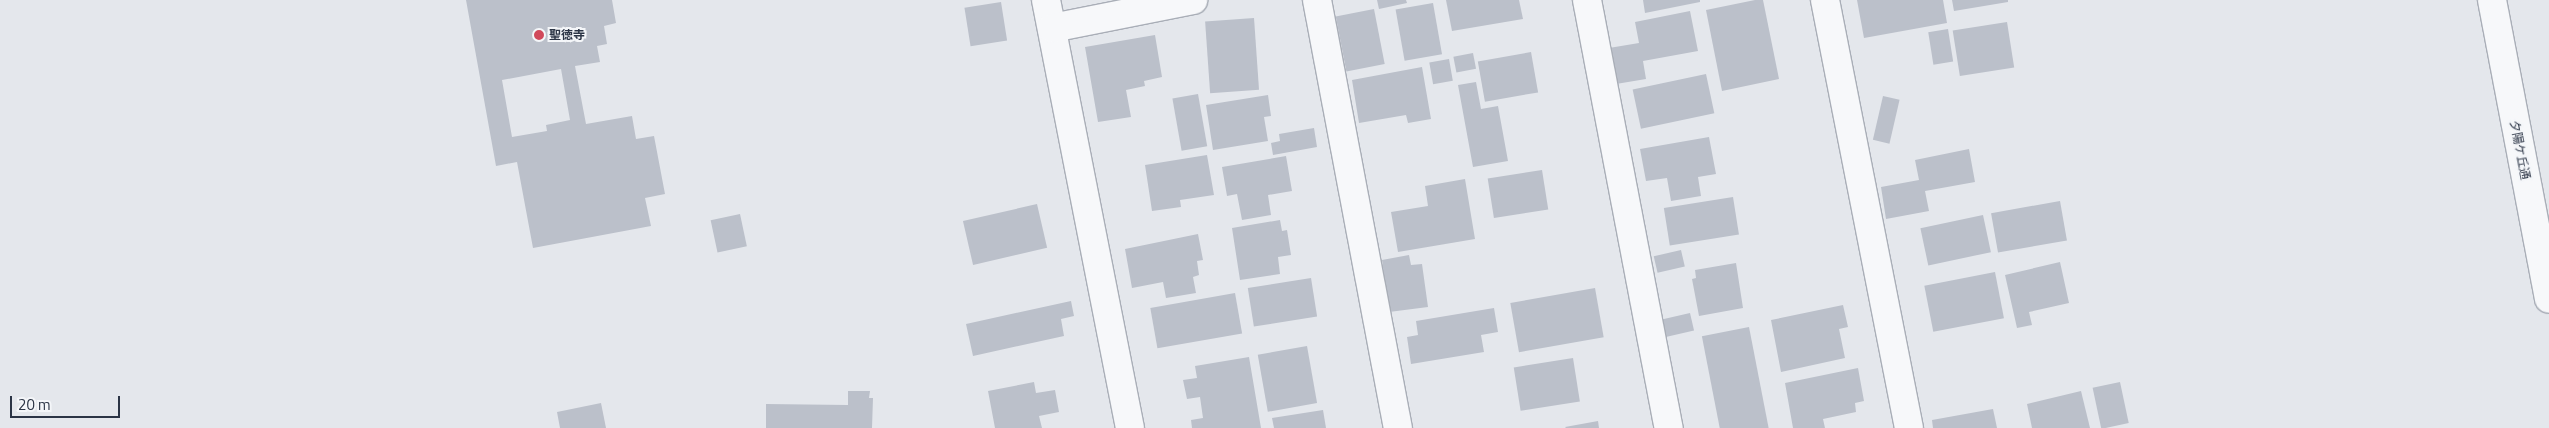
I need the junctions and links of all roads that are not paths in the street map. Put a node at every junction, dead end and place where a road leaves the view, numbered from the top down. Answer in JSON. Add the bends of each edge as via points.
{"nodes":[{"id":1,"x":1046,"y":0,"type":"edge"},
{"id":2,"x":1193,"y":0,"type":"edge"},
{"id":3,"x":1317,"y":0,"type":"edge"},
{"id":4,"x":1587,"y":0,"type":"edge"},
{"id":5,"x":1825,"y":0,"type":"edge"},
{"id":6,"x":2492,"y":0,"type":"edge"},
{"id":7,"x":1052,"y":28,"type":"junction"},
{"id":8,"x":2549,"y":299,"type":"edge"},
{"id":9,"x":1130,"y":428,"type":"edge"},
{"id":10,"x":1398,"y":428,"type":"edge"},
{"id":11,"x":1669,"y":428,"type":"edge"},
{"id":12,"x":1909,"y":428,"type":"edge"}],
"edges":[{"from":1,"to":7,"type":"street"},
{"from":2,"to":7,"type":"street"},
{"from":3,"to":10,"type":"street"},
{"from":4,"to":11,"type":"street"},
{"from":5,"to":12,"type":"street"},
{"from":6,"to":8,"type":"street","name":"夕陽ケ丘通"},
{"from":7,"to":9,"type":"street"}]}
